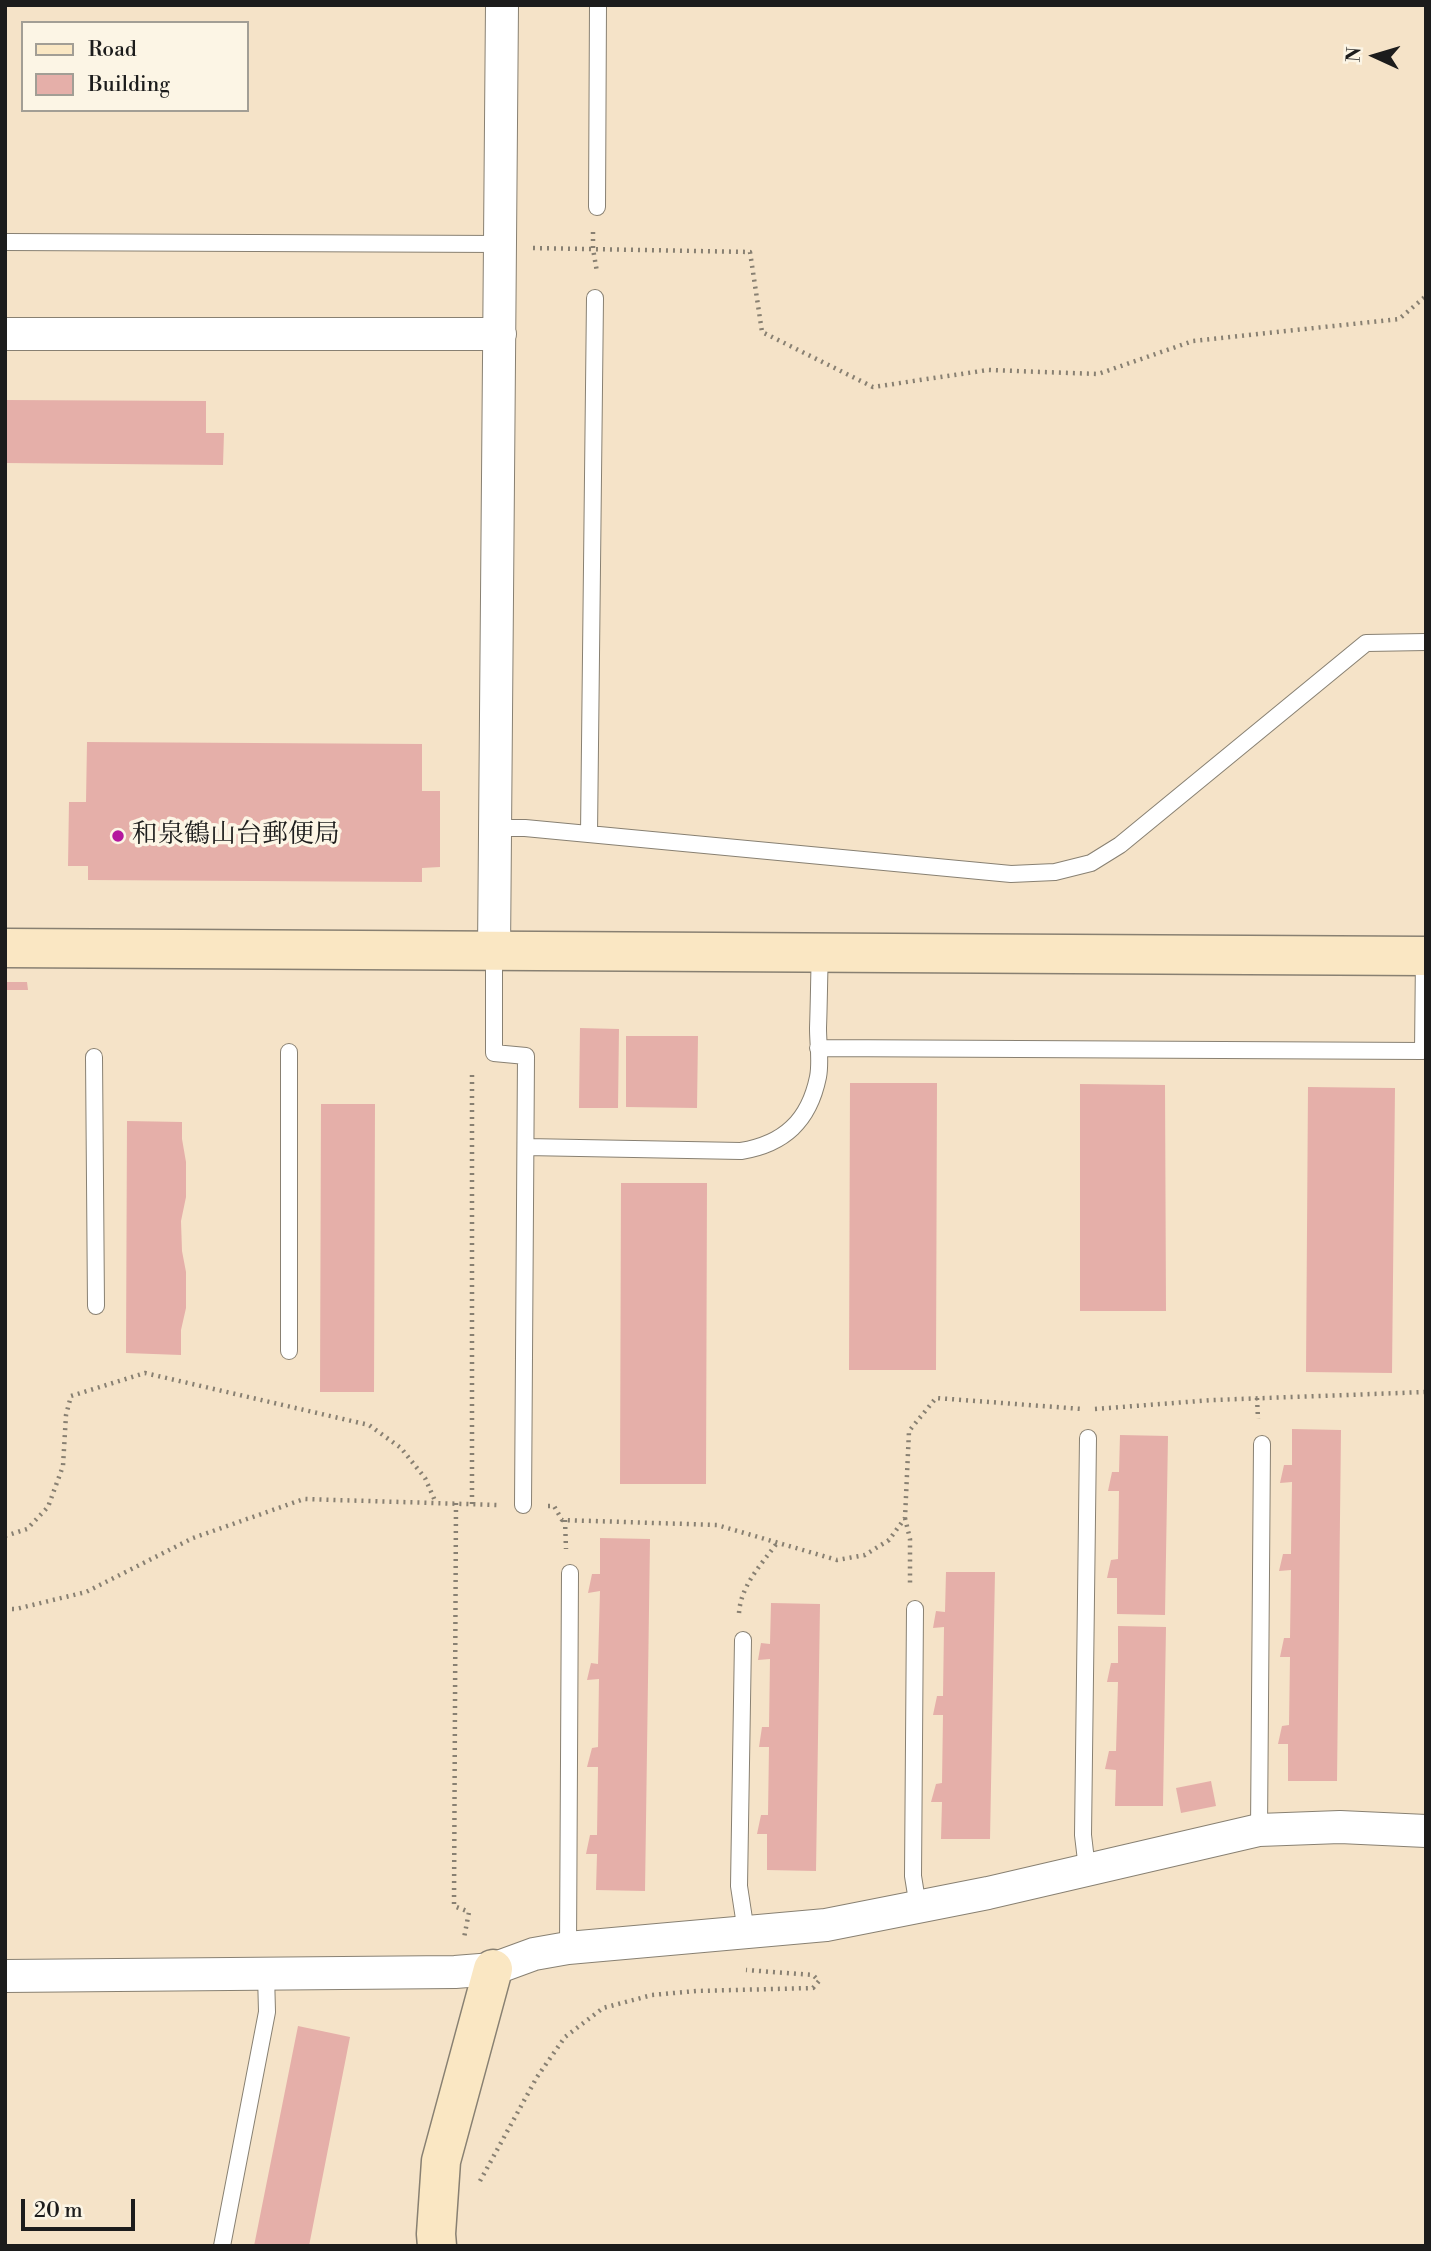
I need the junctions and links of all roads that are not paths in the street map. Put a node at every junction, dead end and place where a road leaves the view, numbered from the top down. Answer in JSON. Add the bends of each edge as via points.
{"nodes":[{"id":1,"x":502,"y":5,"type":"edge"},
{"id":2,"x":598,"y":5,"type":"edge"},
{"id":3,"x":597,"y":207,"type":"dead end"},
{"id":4,"x":5,"y":242,"type":"edge"},
{"id":5,"x":501,"y":244,"type":"junction"},
{"id":6,"x":595,"y":298,"type":"dead end"},
{"id":7,"x":5,"y":334,"type":"edge"},
{"id":8,"x":500,"y":334,"type":"junction"},
{"id":9,"x":1426,"y":642,"type":"edge"},
{"id":10,"x":495,"y":828,"type":"junction"},
{"id":11,"x":589,"y":834,"type":"junction"},
{"id":12,"x":5,"y":948,"type":"edge"},
{"id":13,"x":494,"y":950,"type":"junction"},
{"id":14,"x":820,"y":951,"type":"junction"},
{"id":15,"x":1425,"y":956,"type":"edge"},
{"id":16,"x":818,"y":1048,"type":"junction"},
{"id":17,"x":289,"y":1052,"type":"dead end"},
{"id":18,"x":94,"y":1057,"type":"dead end"},
{"id":19,"x":526,"y":1147,"type":"junction"},
{"id":20,"x":96,"y":1306,"type":"dead end"},
{"id":21,"x":289,"y":1351,"type":"dead end"},
{"id":22,"x":1088,"y":1438,"type":"dead end"},
{"id":23,"x":1262,"y":1444,"type":"dead end"},
{"id":24,"x":523,"y":1505,"type":"road end"},
{"id":25,"x":570,"y":1573,"type":"dead end"},
{"id":26,"x":915,"y":1609,"type":"road end"},
{"id":27,"x":743,"y":1640,"type":"road end"},
{"id":28,"x":1259,"y":1830,"type":"junction"},
{"id":29,"x":1426,"y":1831,"type":"edge"},
{"id":30,"x":1087,"y":1869,"type":"junction"},
{"id":31,"x":918,"y":1907,"type":"junction"},
{"id":32,"x":746,"y":1932,"type":"junction"},
{"id":33,"x":568,"y":1948,"type":"junction"},
{"id":34,"x":493,"y":1969,"type":"junction"},
{"id":35,"x":266,"y":1974,"type":"junction"},
{"id":36,"x":5,"y":1976,"type":"edge"},
{"id":37,"x":222,"y":2246,"type":"edge"},
{"id":38,"x":437,"y":2246,"type":"edge"}],
"edges":[{"from":1,"to":5,"type":"street"},
{"from":2,"to":3,"type":"lane"},
{"from":4,"to":5,"type":"lane"},
{"from":5,"to":8,"type":"street"},
{"from":6,"to":11,"type":"lane"},
{"from":7,"to":8,"type":"street"},
{"from":8,"to":10,"type":"street"},
{"from":9,"to":11,"type":"lane","via":[[1366,643],[1120,845],[1091,863],[1055,872],[1011,874]]},
{"from":10,"to":11,"type":"lane"},
{"from":10,"to":13,"type":"street"},
{"from":12,"to":13,"type":"street"},
{"from":13,"to":14,"type":"street"},
{"from":13,"to":19,"type":"lane","via":[[494,1053],[526,1056]]},
{"from":14,"to":15,"type":"street"},
{"from":14,"to":16,"type":"lane"},
{"from":15,"to":16,"type":"lane","via":[[1423,1051]]},
{"from":16,"to":19,"type":"lane","via":[[818,1075],[811,1099],[785,1136],[765,1147],[741,1151]]},
{"from":17,"to":21,"type":"lane"},
{"from":18,"to":20,"type":"lane"},
{"from":19,"to":24,"type":"lane"},
{"from":22,"to":30,"type":"lane","via":[[1083,1835]]},
{"from":23,"to":28,"type":"lane"},
{"from":25,"to":33,"type":"lane"},
{"from":26,"to":31,"type":"lane","via":[[913,1876]]},
{"from":27,"to":32,"type":"lane","via":[[739,1886]]},
{"from":28,"to":29,"type":"street"},
{"from":28,"to":30,"type":"street"},
{"from":30,"to":31,"type":"street"},
{"from":31,"to":32,"type":"street","via":[[826,1925]]},
{"from":32,"to":33,"type":"street"},
{"from":33,"to":34,"type":"street"},
{"from":34,"to":35,"type":"street"},
{"from":34,"to":38,"type":"street","via":[[442,2161]]},
{"from":35,"to":36,"type":"street"},
{"from":35,"to":37,"type":"lane","via":[[267,2012]]}]}
